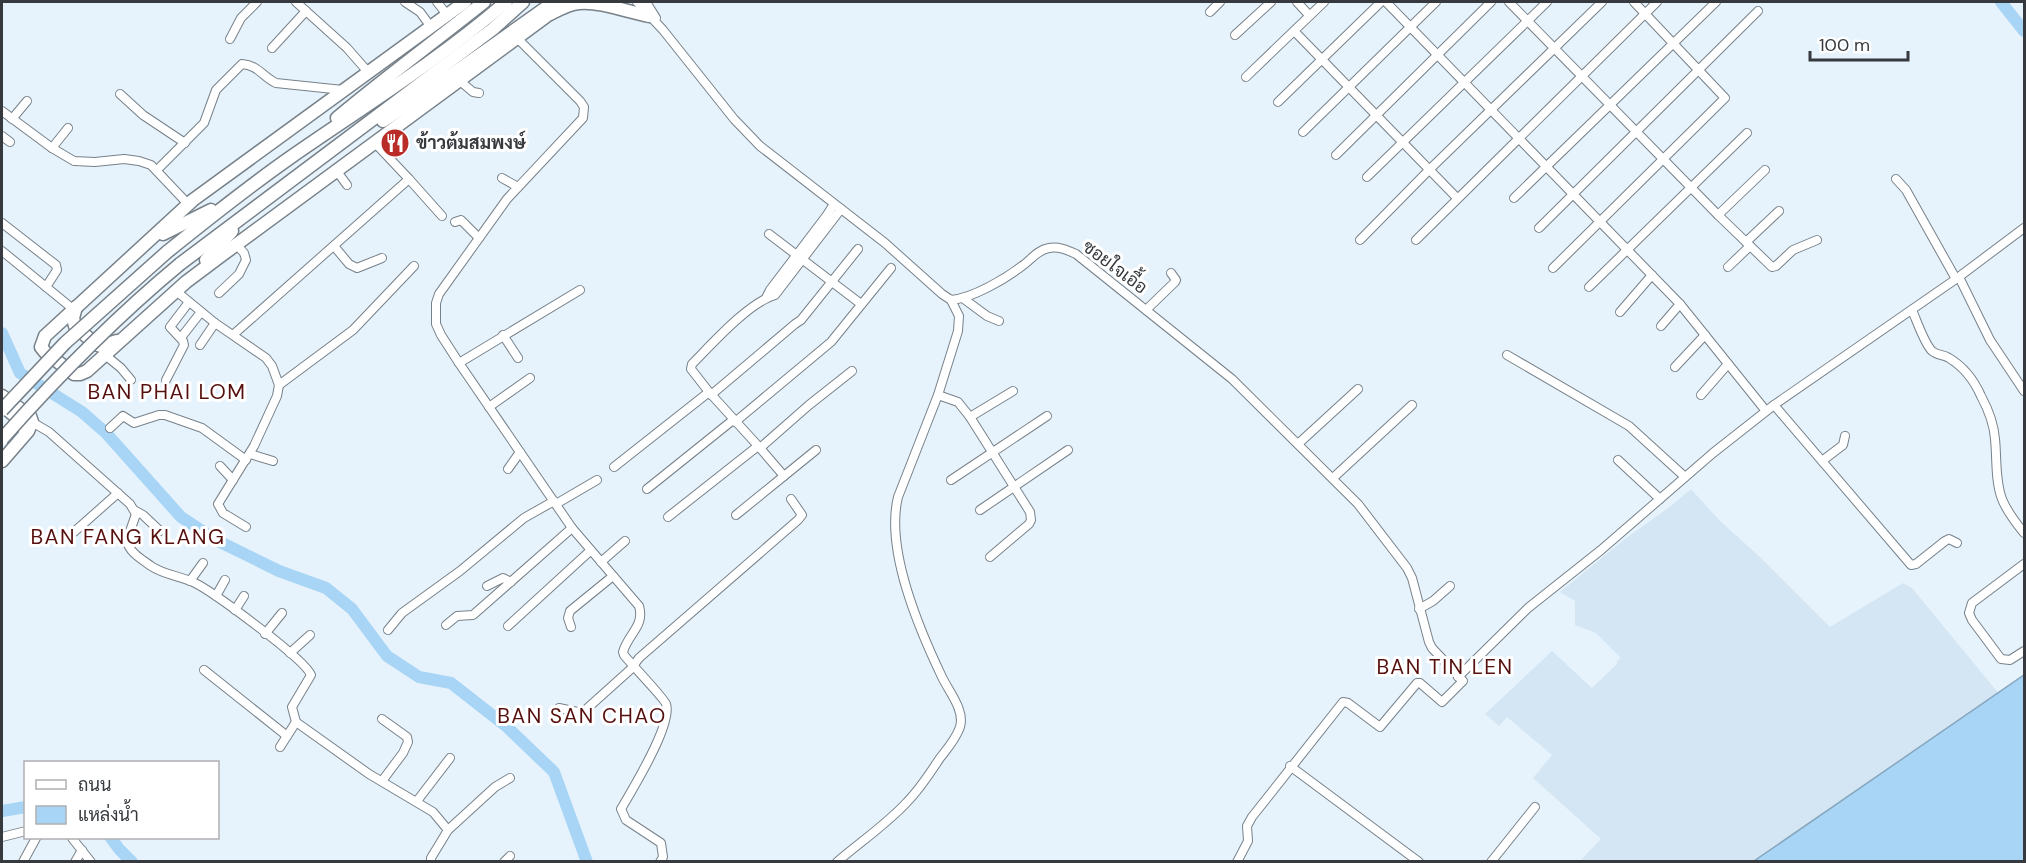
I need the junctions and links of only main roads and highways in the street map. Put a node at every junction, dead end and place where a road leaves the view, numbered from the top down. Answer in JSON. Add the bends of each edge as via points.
{"nodes":[{"id":1,"x":465,"y":2,"type":"edge"},
{"id":2,"x":484,"y":2,"type":"edge"},
{"id":3,"x":506,"y":2,"type":"edge"},
{"id":4,"x":523,"y":2,"type":"edge"},
{"id":5,"x":550,"y":4,"type":"edge"},
{"id":6,"x":648,"y":16,"type":"road end"},
{"id":7,"x":536,"y":25,"type":"junction"},
{"id":8,"x":505,"y":48,"type":"junction"},
{"id":9,"x":447,"y":78,"type":"junction"},
{"id":10,"x":293,"y":156,"type":"junction"},
{"id":11,"x":303,"y":170,"type":"junction"},
{"id":12,"x":235,"y":198,"type":"junction"},
{"id":13,"x":253,"y":207,"type":"junction"},
{"id":14,"x":148,"y":242,"type":"junction"},
{"id":15,"x":186,"y":282,"type":"junction"},
{"id":16,"x":75,"y":307,"type":"junction"},
{"id":17,"x":123,"y":338,"type":"junction"},
{"id":18,"x":2,"y":396,"type":"edge"},
{"id":19,"x":2,"y":405,"type":"edge"},
{"id":20,"x":2,"y":410,"type":"edge"},
{"id":21,"x":22,"y":438,"type":"junction"},
{"id":22,"x":2,"y":439,"type":"edge"},
{"id":23,"x":2,"y":461,"type":"edge"}],
"edges":[{"from":1,"to":14,"type":"main road","via":[[185,200]]},
{"from":2,"to":10,"type":"main road","via":[[377,84]]},
{"from":3,"to":10,"type":"main road","via":[[398,85]]},
{"from":4,"to":11,"type":"main road","via":[[493,29]]},
{"from":5,"to":7,"type":"main road"},
{"from":5,"to":9,"type":"main road"},
{"from":6,"to":7,"type":"main road","via":[[579,3]]},
{"from":7,"to":8,"type":"main road"},
{"from":8,"to":9,"type":"main road"},
{"from":8,"to":15,"type":"main road"},
{"from":9,"to":11,"type":"main road"},
{"from":10,"to":12,"type":"main road"},
{"from":11,"to":13,"type":"main road"},
{"from":12,"to":14,"type":"main road"},
{"from":12,"to":20,"type":"main road","bridge":true,"via":[[167,252],[65,343]]},
{"from":13,"to":15,"type":"main road"},
{"from":13,"to":22,"type":"main road","bridge":true,"via":[[149,290],[46,390]]},
{"from":14,"to":16,"type":"main road"},
{"from":15,"to":17,"type":"main road"},
{"from":16,"to":17,"type":"main road","via":[[75,326],[95,344],[108,345]]},
{"from":16,"to":17,"type":"main road","via":[[45,336],[41,347],[74,374],[87,371]]},
{"from":18,"to":21,"type":"main road","via":[[30,416],[32,422]]},
{"from":19,"to":21,"type":"main road","via":[[22,422]]},
{"from":21,"to":23,"type":"main road"}]}
